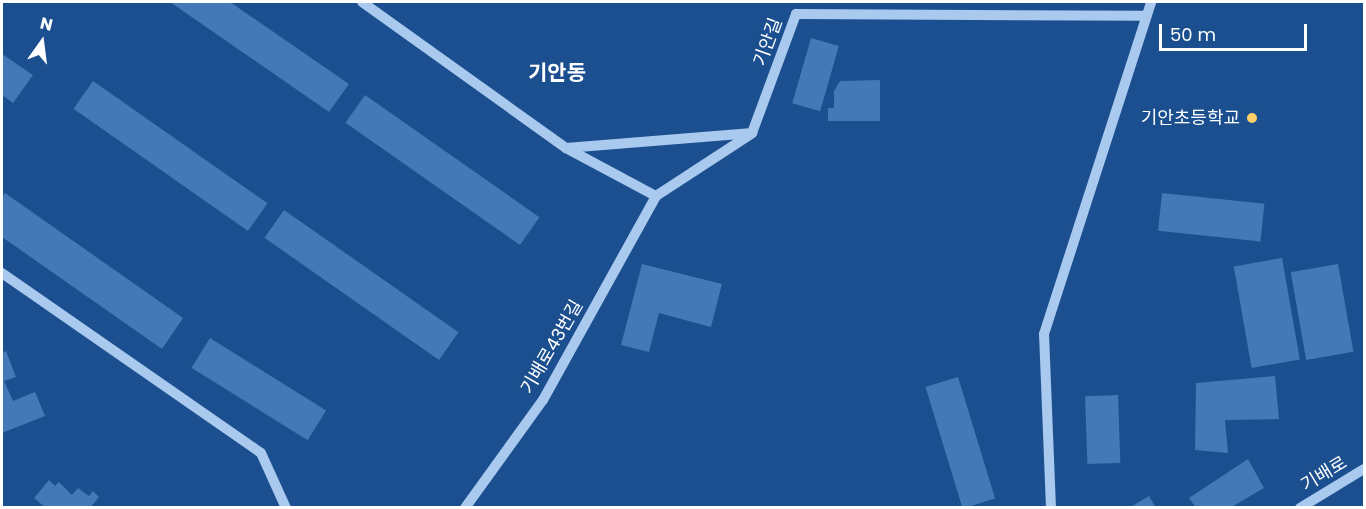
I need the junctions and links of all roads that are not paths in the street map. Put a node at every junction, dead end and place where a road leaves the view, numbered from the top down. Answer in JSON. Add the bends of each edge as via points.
{"nodes":[{"id":1,"x":362,"y":2,"type":"edge"},
{"id":2,"x":1151,"y":2,"type":"edge"},
{"id":3,"x":1146,"y":16,"type":"junction"},
{"id":4,"x":752,"y":133,"type":"junction"},
{"id":5,"x":566,"y":148,"type":"junction"},
{"id":6,"x":656,"y":196,"type":"junction"},
{"id":7,"x":2,"y":273,"type":"edge"},
{"id":8,"x":1365,"y":469,"type":"edge"},
{"id":9,"x":286,"y":507,"type":"edge"},
{"id":10,"x":465,"y":507,"type":"edge"},
{"id":11,"x":1051,"y":507,"type":"edge"},
{"id":12,"x":1300,"y":507,"type":"edge"}],
"edges":[{"from":1,"to":5,"type":"street"},
{"from":2,"to":3,"type":"street"},
{"from":3,"to":4,"type":"street","name":"기안길","via":[[796,14]]},
{"from":3,"to":11,"type":"street","via":[[1044,334]]},
{"from":4,"to":5,"type":"street"},
{"from":4,"to":6,"type":"street"},
{"from":5,"to":6,"type":"street"},
{"from":6,"to":10,"type":"street","name":"기배로43번길","via":[[543,400]]},
{"from":7,"to":9,"type":"street","via":[[261,453]]},
{"from":8,"to":12,"type":"street","name":"기배로"}]}
